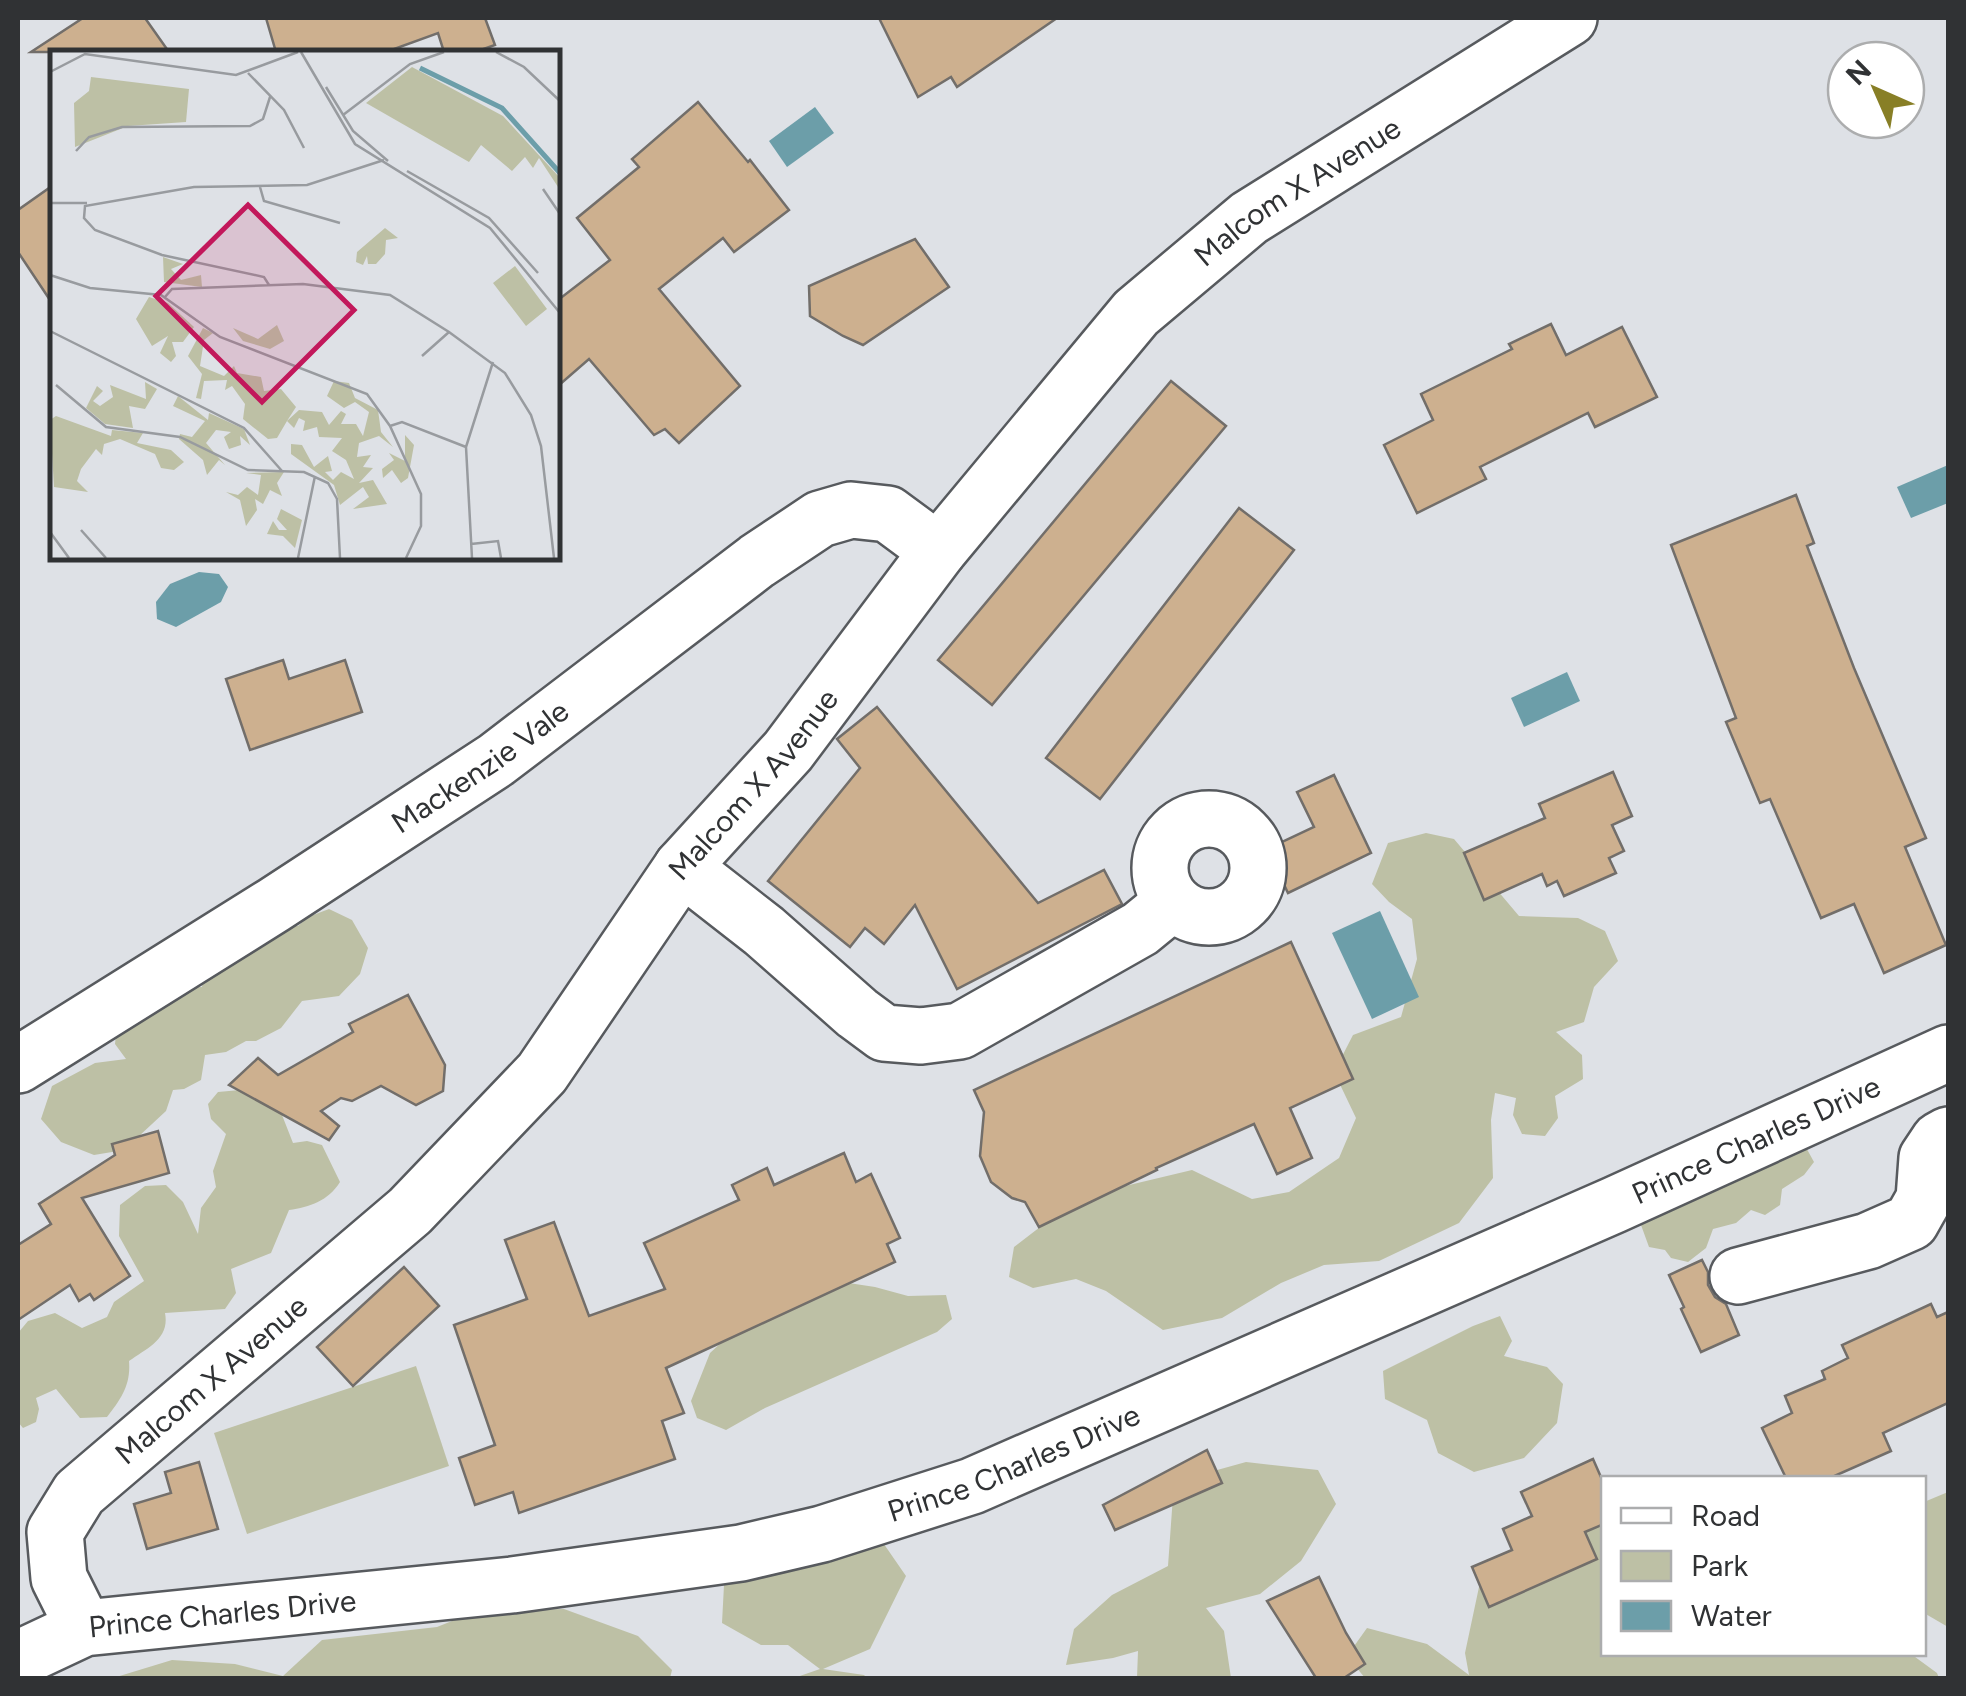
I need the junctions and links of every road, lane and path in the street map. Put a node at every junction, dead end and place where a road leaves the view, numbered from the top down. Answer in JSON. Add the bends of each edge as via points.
{"nodes":[{"id":1,"x":1569,"y":18,"type":"edge"},
{"id":2,"x":938,"y":551,"type":"junction"},
{"id":3,"x":682,"y":867,"type":"junction"},
{"id":4,"x":1172,"y":902,"type":"dead end"},
{"id":5,"x":1948,"y":1053,"type":"edge"},
{"id":6,"x":18,"y":1066,"type":"edge"},
{"id":7,"x":1948,"y":1134,"type":"edge"},
{"id":8,"x":1738,"y":1276,"type":"dead end"},
{"id":9,"x":84,"y":1628,"type":"junction"},
{"id":10,"x":18,"y":1660,"type":"edge"}],
"edges":[{"from":1,"to":2,"type":"street","name":"Malcom X Avenue","via":[[1249,218],[1183,272],[1136,313]]},
{"from":2,"to":3,"type":"street","name":"Malcom X Avenue","via":[[788,751]]},
{"from":2,"to":6,"type":"street","name":"Mackenzie Vale","via":[[888,514],[851,510],[820,519],[496,760]]},
{"from":3,"to":4,"type":"street","via":[[884,1033],[921,1036],[960,1031],[1140,929]]},
{"from":3,"to":9,"type":"street","name":"Malcom X Avenue","via":[[542,1074],[410,1210],[79,1493],[55,1532],[59,1578]]},
{"from":5,"to":9,"type":"street","name":"Prince Charles Drive","via":[[972,1486],[822,1534],[740,1553],[512,1585]]},
{"from":7,"to":8,"type":"street","via":[[1927,1158],[1924,1198],[1911,1222],[1868,1241]]},
{"from":9,"to":10,"type":"street","name":"Prince Charles Drive"}]}
